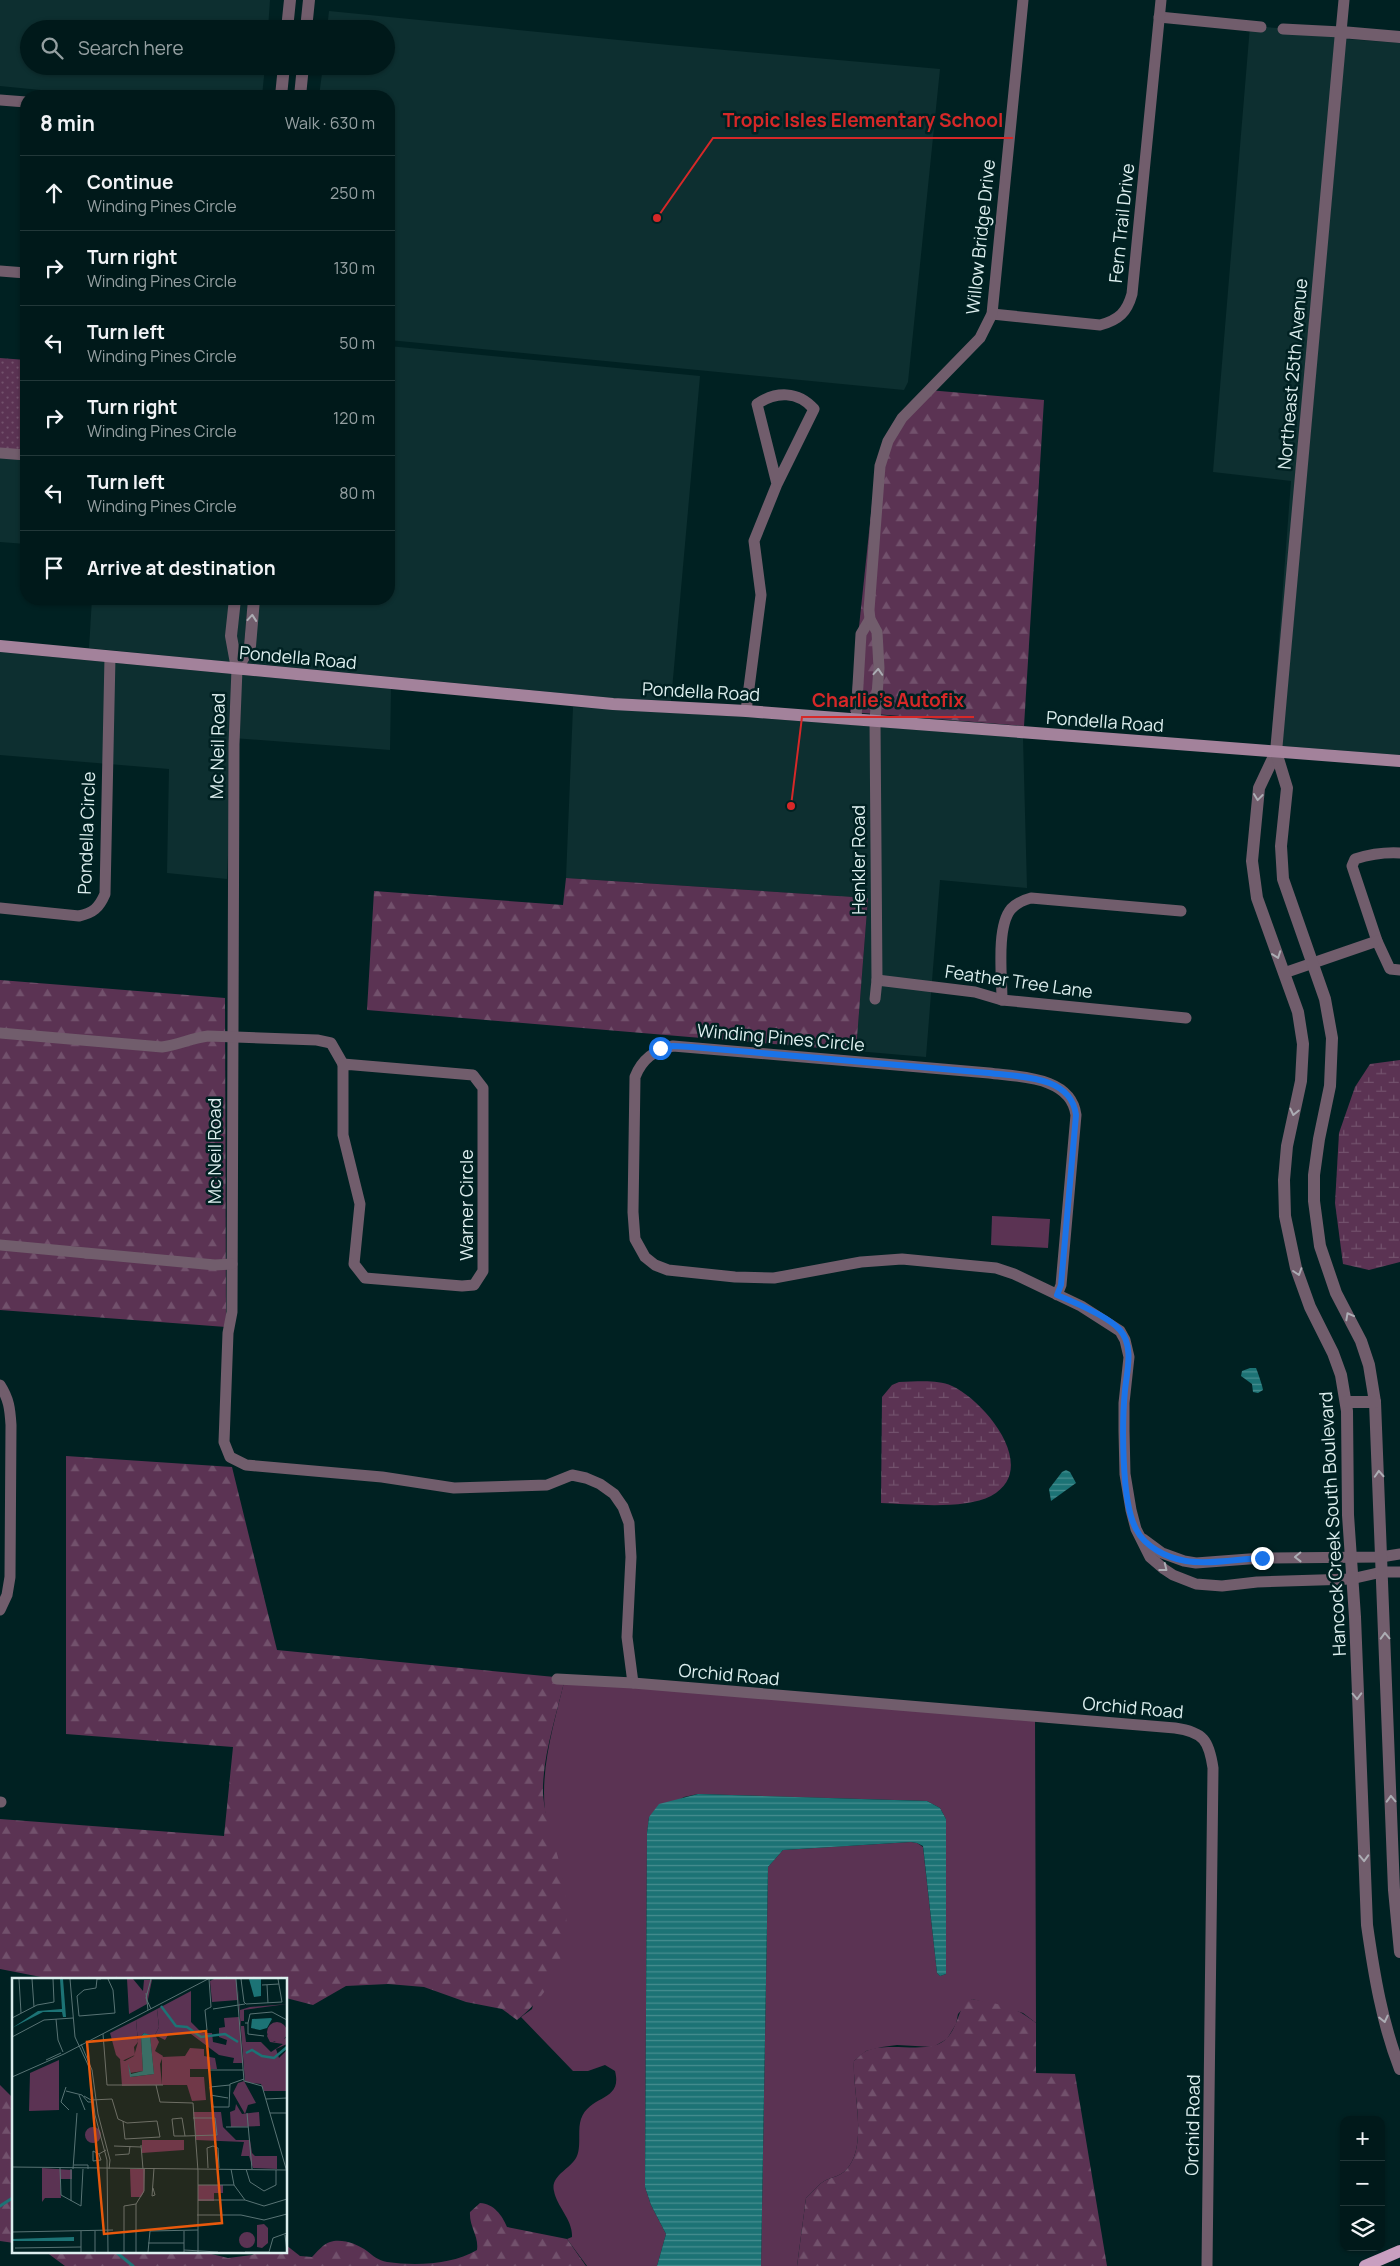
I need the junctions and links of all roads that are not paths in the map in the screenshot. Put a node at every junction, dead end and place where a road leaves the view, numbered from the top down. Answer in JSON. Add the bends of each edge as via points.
{"nodes":[{"id":1,"x":290,"y":0,"type":"edge"},
{"id":2,"x":309,"y":0,"type":"edge"},
{"id":3,"x":1022,"y":0,"type":"edge"},
{"id":4,"x":1161,"y":0,"type":"edge"},
{"id":5,"x":1344,"y":0,"type":"edge"},
{"id":6,"x":1159,"y":17,"type":"junction"},
{"id":7,"x":288,"y":20,"type":"edge"},
{"id":8,"x":307,"y":20,"type":"edge"},
{"id":9,"x":1260,"y":27,"type":"dead end"},
{"id":10,"x":1284,"y":29,"type":"dead end"},
{"id":11,"x":1341,"y":32,"type":"junction"},
{"id":12,"x":1400,"y":36,"type":"edge"},
{"id":13,"x":283,"y":75,"type":"edge"},
{"id":14,"x":302,"y":75,"type":"edge"},
{"id":15,"x":282,"y":90,"type":"edge"},
{"id":16,"x":301,"y":90,"type":"edge"},
{"id":17,"x":0,"y":100,"type":"edge"},
{"id":18,"x":20,"y":102,"type":"edge"},
{"id":19,"x":0,"y":271,"type":"edge"},
{"id":20,"x":20,"y":273,"type":"edge"},
{"id":21,"x":992,"y":314,"type":"junction"},
{"id":22,"x":0,"y":453,"type":"edge"},
{"id":23,"x":20,"y":455,"type":"edge"},
{"id":24,"x":777,"y":484,"type":"junction"},
{"id":25,"x":234,"y":605,"type":"edge"},
{"id":26,"x":253,"y":605,"type":"edge"},
{"id":27,"x":870,"y":619,"type":"junction"},
{"id":28,"x":0,"y":646,"type":"edge"},
{"id":29,"x":110,"y":657,"type":"junction"},
{"id":30,"x":237,"y":669,"type":"junction"},
{"id":31,"x":746,"y":711,"type":"junction"},
{"id":32,"x":856,"y":719,"type":"junction"},
{"id":33,"x":875,"y":721,"type":"junction"},
{"id":34,"x":1276,"y":752,"type":"junction"},
{"id":35,"x":1400,"y":762,"type":"edge"},
{"id":36,"x":1400,"y":853,"type":"edge"},
{"id":37,"x":0,"y":908,"type":"edge"},
{"id":38,"x":1181,"y":911,"type":"dead end"},
{"id":39,"x":1377,"y":941,"type":"junction"},
{"id":40,"x":1312,"y":964,"type":"junction"},
{"id":41,"x":1400,"y":970,"type":"edge"},
{"id":42,"x":1284,"y":973,"type":"junction"},
{"id":43,"x":877,"y":980,"type":"junction"},
{"id":44,"x":875,"y":998,"type":"dead end"},
{"id":45,"x":1002,"y":1000,"type":"junction"},
{"id":46,"x":1186,"y":1018,"type":"dead end"},
{"id":47,"x":0,"y":1033,"type":"edge"},
{"id":48,"x":232,"y":1037,"type":"junction"},
{"id":49,"x":343,"y":1064,"type":"junction"},
{"id":50,"x":0,"y":1245,"type":"edge"},
{"id":51,"x":232,"y":1264,"type":"junction"},
{"id":52,"x":1057,"y":1295,"type":"junction"},
{"id":53,"x":0,"y":1385,"type":"edge"},
{"id":54,"x":1346,"y":1402,"type":"junction"},
{"id":55,"x":1375,"y":1402,"type":"junction"},
{"id":56,"x":5,"y":1517,"type":"edge"},
{"id":57,"x":1136,"y":1529,"type":"junction"},
{"id":58,"x":1400,"y":1554,"type":"edge"},
{"id":59,"x":1350,"y":1556,"type":"junction"},
{"id":60,"x":1381,"y":1557,"type":"junction"},
{"id":61,"x":1382,"y":1572,"type":"junction"},
{"id":62,"x":1400,"y":1572,"type":"edge"},
{"id":63,"x":1351,"y":1579,"type":"junction"},
{"id":64,"x":0,"y":1610,"type":"edge"},
{"id":65,"x":558,"y":1679,"type":"dead end"},
{"id":66,"x":633,"y":1683,"type":"junction"},
{"id":67,"x":1400,"y":1952,"type":"edge"},
{"id":68,"x":1400,"y":2069,"type":"edge"},
{"id":69,"x":1400,"y":2251,"type":"edge"},
{"id":70,"x":1207,"y":2266,"type":"edge"},
{"id":71,"x":1365,"y":2266,"type":"edge"}],
"edges":[{"from":1,"to":7,"type":"street"},
{"from":2,"to":8,"type":"street"},
{"from":3,"to":21,"type":"street","name":"Willow Bridge Drive"},
{"from":4,"to":6,"type":"street","name":"Fern Trail Drive"},
{"from":5,"to":11,"type":"street","name":"Northeast 25th Avenue"},
{"from":6,"to":9,"type":"street"},
{"from":6,"to":21,"type":"street","name":"Fern Trail Drive","via":[[1129,305],[1113,322],[1100,325]]},
{"from":10,"to":11,"type":"street"},
{"from":11,"to":12,"type":"street"},
{"from":11,"to":34,"type":"street","name":"Northeast 25th Avenue"},
{"from":13,"to":15,"type":"street"},
{"from":14,"to":16,"type":"street"},
{"from":17,"to":18,"type":"street"},
{"from":19,"to":20,"type":"street"},
{"from":21,"to":27,"type":"street","name":"Willow Bridge Drive","via":[[980,338],[902,418],[888,441],[880,466]]},
{"from":22,"to":23,"type":"street"},
{"from":24,"to":24,"type":"street","via":[[814,409],[806,399],[792,395],[768,396],[757,404]]},
{"from":24,"to":31,"type":"street","via":[[754,541],[761,595]]},
{"from":25,"to":30,"type":"street","via":[[231,636]]},
{"from":30,"to":26,"type":"street","one_way":true,"via":[[250,646]]},
{"from":27,"to":32,"type":"street","name":"Willow Bridge Drive","via":[[861,634]]},
{"from":33,"to":27,"type":"street","name":"Willow Bridge Drive","one_way":true,"via":[[877,632]]},
{"from":28,"to":29,"type":"main road","name":"Pondella Road"},
{"from":29,"to":30,"type":"main road","name":"Pondella Road"},
{"from":29,"to":37,"type":"street","name":"Pondella Circle","via":[[105,894],[101,905],[91,913],[79,916]]},
{"from":30,"to":31,"type":"main road","name":"Pondella Road","via":[[613,704]]},
{"from":30,"to":48,"type":"street","name":"Mc Neil Road"},
{"from":31,"to":32,"type":"main road","name":"Pondella Road"},
{"from":32,"to":33,"type":"main road","name":"Pondella Road"},
{"from":33,"to":34,"type":"main road","name":"Pondella Road"},
{"from":33,"to":43,"type":"street","name":"Henkler Road"},
{"from":34,"to":35,"type":"main road","name":"Pondella Road"},
{"from":34,"to":40,"type":"street","via":[[1287,788],[1281,846],[1283,879]]},
{"from":34,"to":42,"type":"street","name":"Hancock Creek South Boulevard","one_way":true,"via":[[1259,788],[1252,861],[1257,898]]},
{"from":36,"to":39,"type":"street","via":[[1373,854],[1355,859],[1352,866]]},
{"from":38,"to":45,"type":"street","via":[[1031,898],[1019,902],[1010,909],[1004,921]]},
{"from":39,"to":40,"type":"street"},
{"from":39,"to":41,"type":"street","via":[[1390,969]]},
{"from":40,"to":42,"type":"street"},
{"from":55,"to":40,"type":"street","one_way":true,"via":[[1361,1341],[1329,1275],[1320,1246],[1314,1201],[1315,1158],[1332,1072],[1332,1038],[1325,999]]},
{"from":42,"to":54,"type":"street","name":"Hancock Creek South Boulevard","one_way":true,"via":[[1298,1012],[1303,1044],[1301,1081],[1287,1146],[1285,1216],[1296,1268],[1310,1307],[1333,1353]]},
{"from":43,"to":44,"type":"street","name":"Henkler Road"},
{"from":43,"to":45,"type":"street","name":"Feather Tree Lane","via":[[975,992]]},
{"from":45,"to":46,"type":"street","name":"Feather Tree Lane"},
{"from":47,"to":48,"type":"street","via":[[162,1047],[176,1046],[197,1037]]},
{"from":48,"to":49,"type":"street","via":[[291,1038],[331,1043]]},
{"from":48,"to":51,"type":"street","name":"Mc Neil Road"},
{"from":49,"to":49,"type":"street","name":"Warner Circle","via":[[343,1134],[360,1204],[354,1264],[365,1278],[474,1286],[483,1271],[483,1088],[473,1076]]},
{"from":50,"to":51,"type":"street"},
{"from":51,"to":66,"type":"street","name":"Mc Neil Road","via":[[224,1442],[230,1457],[246,1465],[403,1480],[440,1487],[547,1484],[572,1475],[593,1481],[614,1494],[629,1523],[631,1557],[627,1637]]},
{"from":52,"to":52,"type":"street","name":"Winding Pines Circle","via":[[996,1268],[902,1259],[861,1262],[774,1278],[668,1270],[655,1265],[645,1257],[635,1239],[635,1077],[639,1068],[660,1048],[673,1046],[989,1073],[1050,1083],[1070,1098],[1076,1115],[1061,1285]]},
{"from":52,"to":57,"type":"street","name":"Winding Pines Circle","via":[[1112,1324],[1125,1340],[1129,1357],[1124,1403],[1124,1456],[1130,1510]]},
{"from":53,"to":56,"type":"street","via":[[10,1408]]},
{"from":54,"to":55,"type":"street"},
{"from":54,"to":59,"type":"street","name":"Hancock Creek South Boulevard"},
{"from":60,"to":55,"type":"street","one_way":true},
{"from":56,"to":64,"type":"street","via":[[10,1577],[8,1595]]},
{"from":59,"to":57,"type":"street","name":"Winding Pines Circle","one_way":true,"via":[[1196,1563],[1162,1553],[1144,1540]]},
{"from":57,"to":63,"type":"street","name":"Winding Pines Circle","one_way":true,"via":[[1150,1557],[1173,1576],[1196,1584],[1222,1586]]},
{"from":58,"to":60,"type":"street","name":"Winding Pines Circle"},
{"from":59,"to":60,"type":"street","name":"Winding Pines Circle"},
{"from":59,"to":63,"type":"street","name":"Hancock Creek South Boulevard"},
{"from":60,"to":61,"type":"street"},
{"from":61,"to":62,"type":"street","name":"Winding Pines Circle"},
{"from":61,"to":63,"type":"street","name":"Winding Pines Circle"},
{"from":67,"to":61,"type":"street","one_way":true,"via":[[1394,1890]]},
{"from":63,"to":68,"type":"street","name":"Hancock Creek South Boulevard","one_way":true,"via":[[1367,1925],[1382,2011]]},
{"from":65,"to":66,"type":"street","name":"Orchid Road"},
{"from":66,"to":70,"type":"street","name":"Orchid Road","via":[[1175,1728],[1190,1730],[1204,1738],[1213,1768]]},
{"from":69,"to":71,"type":"main road"}]}
